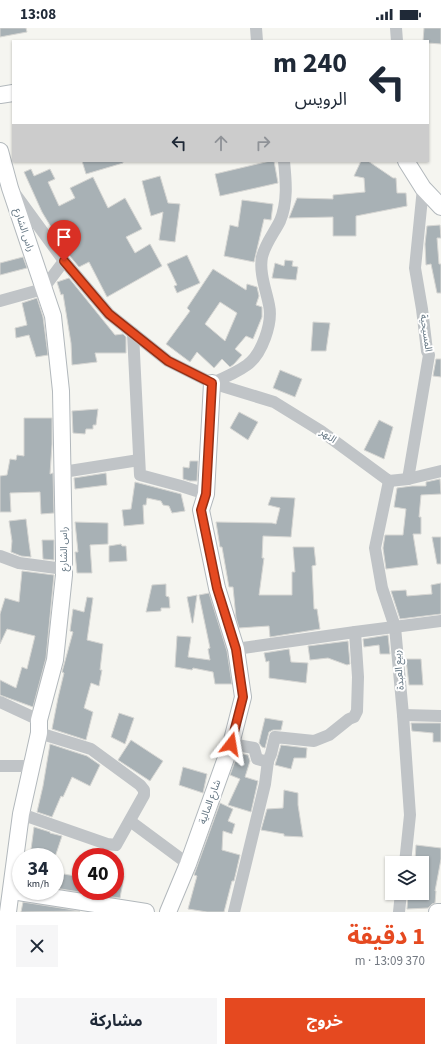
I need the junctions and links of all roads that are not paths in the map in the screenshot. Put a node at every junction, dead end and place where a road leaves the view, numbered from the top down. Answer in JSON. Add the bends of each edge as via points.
{"nodes":[{"id":1,"x":256,"y":28,"type":"edge"},
{"id":2,"x":396,"y":28,"type":"edge"},
{"id":3,"x":256,"y":40,"type":"edge"},
{"id":4,"x":397,"y":40,"type":"edge"},
{"id":5,"x":12,"y":93,"type":"edge"},
{"id":6,"x":0,"y":95,"type":"edge"},
{"id":7,"x":0,"y":151,"type":"edge"},
{"id":8,"x":284,"y":162,"type":"edge"},
{"id":9,"x":407,"y":162,"type":"edge"},
{"id":10,"x":10,"y":188,"type":"junction"},
{"id":11,"x":423,"y":188,"type":"junction"},
{"id":12,"x":441,"y":208,"type":"edge"},
{"id":13,"x":64,"y":261,"type":"junction"},
{"id":14,"x":43,"y":289,"type":"junction"},
{"id":15,"x":0,"y":301,"type":"edge"},
{"id":16,"x":133,"y":333,"type":"junction"},
{"id":17,"x":435,"y":355,"type":"edge"},
{"id":18,"x":212,"y":383,"type":"junction"},
{"id":19,"x":139,"y":460,"type":"junction"},
{"id":20,"x":441,"y":471,"type":"edge"},
{"id":21,"x":62,"y":472,"type":"junction"},
{"id":22,"x":408,"y":479,"type":"junction"},
{"id":23,"x":389,"y":481,"type":"junction"},
{"id":24,"x":206,"y":494,"type":"junction"},
{"id":25,"x":0,"y":556,"type":"edge"},
{"id":26,"x":64,"y":569,"type":"junction"},
{"id":27,"x":441,"y":621,"type":"edge"},
{"id":28,"x":395,"y":627,"type":"junction"},
{"id":29,"x":355,"y":632,"type":"junction"},
{"id":30,"x":236,"y":649,"type":"junction"},
{"id":31,"x":0,"y":702,"type":"edge"},
{"id":32,"x":403,"y":715,"type":"junction"},
{"id":33,"x":441,"y":716,"type":"edge"},
{"id":34,"x":39,"y":727,"type":"junction"},
{"id":35,"x":231,"y":744,"type":"junction"},
{"id":36,"x":268,"y":762,"type":"junction"},
{"id":37,"x":0,"y":766,"type":"edge"},
{"id":38,"x":32,"y":766,"type":"junction"},
{"id":39,"x":21,"y":814,"type":"junction"},
{"id":40,"x":130,"y":821,"type":"junction"},
{"id":41,"x":405,"y":856,"type":"edge"},
{"id":42,"x":188,"y":864,"type":"junction"},
{"id":43,"x":6,"y":889,"type":"edge"},
{"id":44,"x":400,"y":900,"type":"edge"},
{"id":45,"x":8,"y":912,"type":"edge"},
{"id":46,"x":146,"y":912,"type":"edge"},
{"id":47,"x":168,"y":912,"type":"edge"},
{"id":48,"x":234,"y":912,"type":"edge"},
{"id":49,"x":399,"y":912,"type":"edge"},
{"id":50,"x":437,"y":912,"type":"edge"},
{"id":51,"x":441,"y":912,"type":"edge"}],
"edges":[{"from":1,"to":3,"type":"street"},
{"from":2,"to":4,"type":"street"},
{"from":5,"to":6,"type":"street"},
{"from":7,"to":10,"type":"street","name":"راس الشارع"},
{"from":8,"to":18,"type":"street","via":[[285,203],[280,220],[262,257],[270,309],[269,328],[256,356],[249,364]]},
{"from":9,"to":11,"type":"street"},
{"from":10,"to":13,"type":"street","name":"النهر"},
{"from":10,"to":14,"type":"street","name":"راس الشارع"},
{"from":11,"to":12,"type":"street"},
{"from":11,"to":17,"type":"street","name":"المسيحية","via":[[415,268],[427,351]]},
{"from":13,"to":14,"type":"street"},
{"from":13,"to":16,"type":"street","name":"النهر","via":[[109,314]]},
{"from":14,"to":15,"type":"street"},
{"from":14,"to":21,"type":"street","name":"راس الشارع","via":[[53,316],[61,391]]},
{"from":16,"to":18,"type":"street","name":"النهر","via":[[168,361]]},
{"from":16,"to":19,"type":"street"},
{"from":17,"to":22,"type":"street","name":"المسيحية"},
{"from":18,"to":23,"type":"street","name":"النهر","via":[[274,402],[321,431]]},
{"from":18,"to":24,"type":"street","name":"شارع المالية"},
{"from":19,"to":21,"type":"street"},
{"from":19,"to":24,"type":"street","via":[[140,475]]},
{"from":20,"to":22,"type":"street"},
{"from":21,"to":26,"type":"street","name":"راس الشارع"},
{"from":22,"to":23,"type":"street"},
{"from":23,"to":28,"type":"street","name":"ربيع العبدة","via":[[375,548],[382,588]]},
{"from":24,"to":30,"type":"street","name":"شارع المالية","via":[[201,510],[217,588]]},
{"from":25,"to":26,"type":"street","via":[[19,563]]},
{"from":26,"to":34,"type":"street","name":"راس الشارع","via":[[55,660]]},
{"from":27,"to":28,"type":"street"},
{"from":28,"to":29,"type":"street"},
{"from":28,"to":32,"type":"street","name":"ربيع العبدة"},
{"from":29,"to":30,"type":"street"},
{"from":29,"to":36,"type":"street","via":[[358,676],[357,711],[354,717],[329,735],[314,741],[275,737]]},
{"from":30,"to":35,"type":"street","name":"شارع المالية","via":[[243,697]]},
{"from":31,"to":34,"type":"street"},
{"from":32,"to":33,"type":"street"},
{"from":32,"to":41,"type":"street","name":"ربيع العبدة","via":[[410,815]]},
{"from":34,"to":38,"type":"street","name":"راس الشارع"},
{"from":34,"to":40,"type":"street","via":[[91,749],[140,785],[144,795]]},
{"from":35,"to":36,"type":"street","via":[[254,748],[257,759]]},
{"from":35,"to":42,"type":"street","name":"شارع المالية"},
{"from":36,"to":48,"type":"street"},
{"from":37,"to":38,"type":"street"},
{"from":38,"to":39,"type":"street","name":"راس الشارع"},
{"from":39,"to":40,"type":"street","via":[[106,844],[116,845]]},
{"from":39,"to":43,"type":"street","name":"راس الشارع"},
{"from":40,"to":42,"type":"street"},
{"from":42,"to":47,"type":"street","name":"شارع المالية"},
{"from":43,"to":45,"type":"street","name":"راس الشارع"},
{"from":43,"to":46,"type":"street"},
{"from":44,"to":49,"type":"street"},
{"from":50,"to":51,"type":"street"}]}
